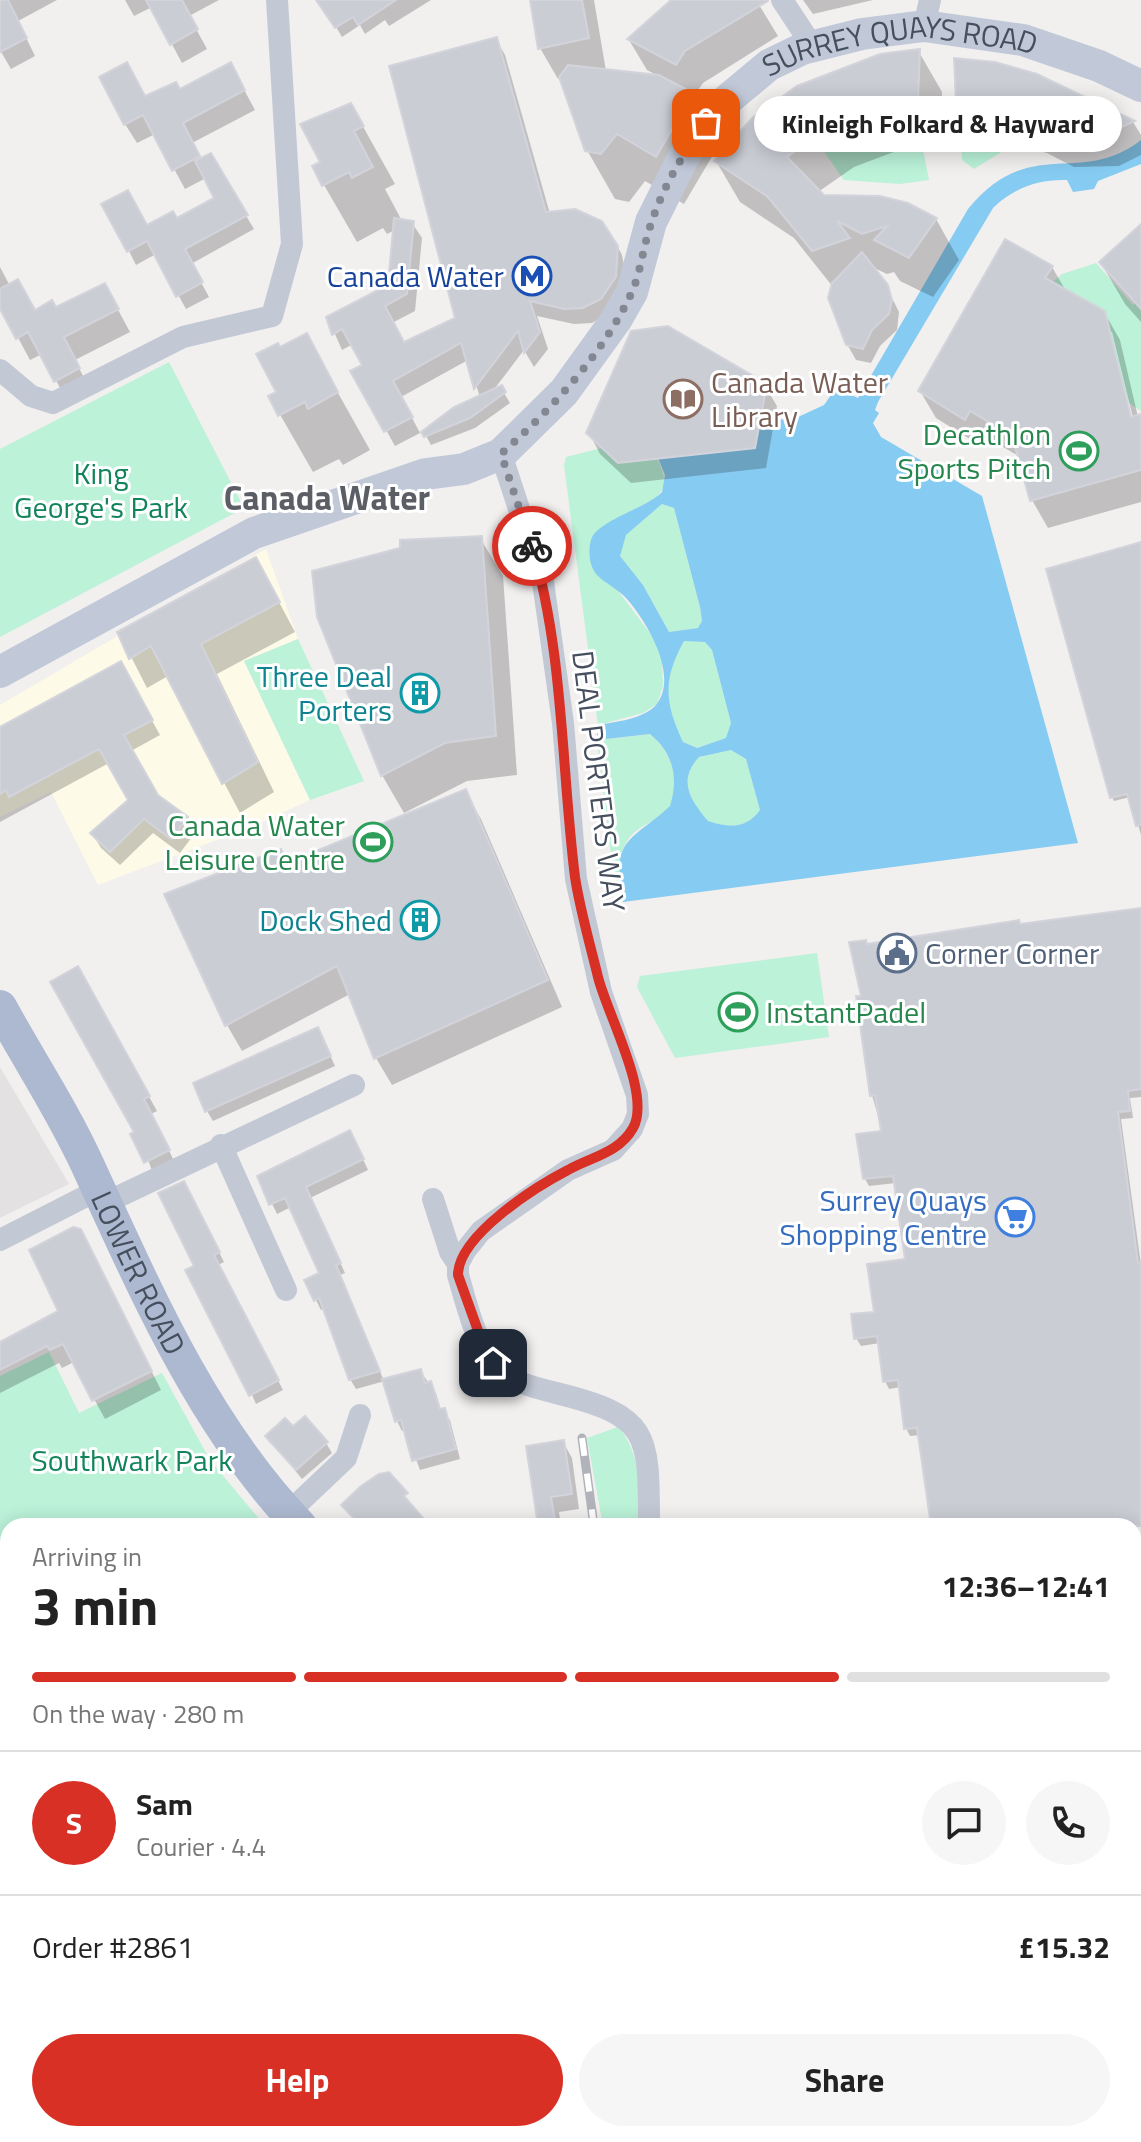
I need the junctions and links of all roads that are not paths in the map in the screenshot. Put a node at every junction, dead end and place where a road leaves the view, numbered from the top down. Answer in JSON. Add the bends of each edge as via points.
{"nodes":[{"id":1,"x":277,"y":0,"type":"edge"},
{"id":2,"x":782,"y":0,"type":"edge"},
{"id":3,"x":927,"y":13,"type":"edge"},
{"id":4,"x":813,"y":47,"type":"junction"},
{"id":5,"x":1141,"y":86,"type":"edge"},
{"id":6,"x":0,"y":370,"type":"edge"},
{"id":7,"x":501,"y":454,"type":"junction"},
{"id":8,"x":0,"y":672,"type":"edge"},
{"id":9,"x":0,"y":1007,"type":"edge"},
{"id":10,"x":354,"y":1085,"type":"dead end"},
{"id":11,"x":221,"y":1145,"type":"junction"},
{"id":12,"x":102,"y":1196,"type":"junction"},
{"id":13,"x":433,"y":1199,"type":"dead end"},
{"id":14,"x":0,"y":1240,"type":"edge"},
{"id":15,"x":458,"y":1264,"type":"junction"},
{"id":16,"x":286,"y":1290,"type":"dead end"},
{"id":17,"x":360,"y":1415,"type":"dead end"},
{"id":18,"x":292,"y":1518,"type":"edge"},
{"id":19,"x":296,"y":1518,"type":"edge"},
{"id":20,"x":649,"y":1518,"type":"edge"}],
"edges":[{"from":1,"to":6,"type":"street","via":[[292,244],[272,316],[183,337],[53,403],[31,396]]},
{"from":2,"to":4,"type":"street"},
{"from":3,"to":4,"type":"street","name":"SURREY QUAYS ROAD"},
{"from":3,"to":5,"type":"street","name":"SURREY QUAYS ROAD","via":[[1023,40]]},
{"from":4,"to":7,"type":"street","name":"SURREY QUAYS ROAD","via":[[769,65],[745,83],[691,142],[655,212],[632,292],[616,320],[564,392]]},
{"from":7,"to":8,"type":"street","name":"SURREY QUAYS ROAD","via":[[254,533]]},
{"from":7,"to":15,"type":"street","name":"DEAL PORTERS WAY","via":[[543,582],[563,723],[576,879],[601,992],[637,1095],[638,1114],[613,1150],[568,1170],[481,1231]]},
{"from":9,"to":12,"type":"main road","name":"LOWER ROAD"},
{"from":10,"to":11,"type":"street"},
{"from":11,"to":12,"type":"street"},
{"from":11,"to":16,"type":"street"},
{"from":12,"to":14,"type":"street"},
{"from":12,"to":18,"type":"main road","name":"LOWER ROAD","via":[[216,1422]]},
{"from":13,"to":15,"type":"street"},
{"from":15,"to":20,"type":"street","via":[[485,1350],[502,1372],[533,1387],[609,1407],[631,1423],[647,1462]]},
{"from":17,"to":19,"type":"street","via":[[346,1458]]}]}
